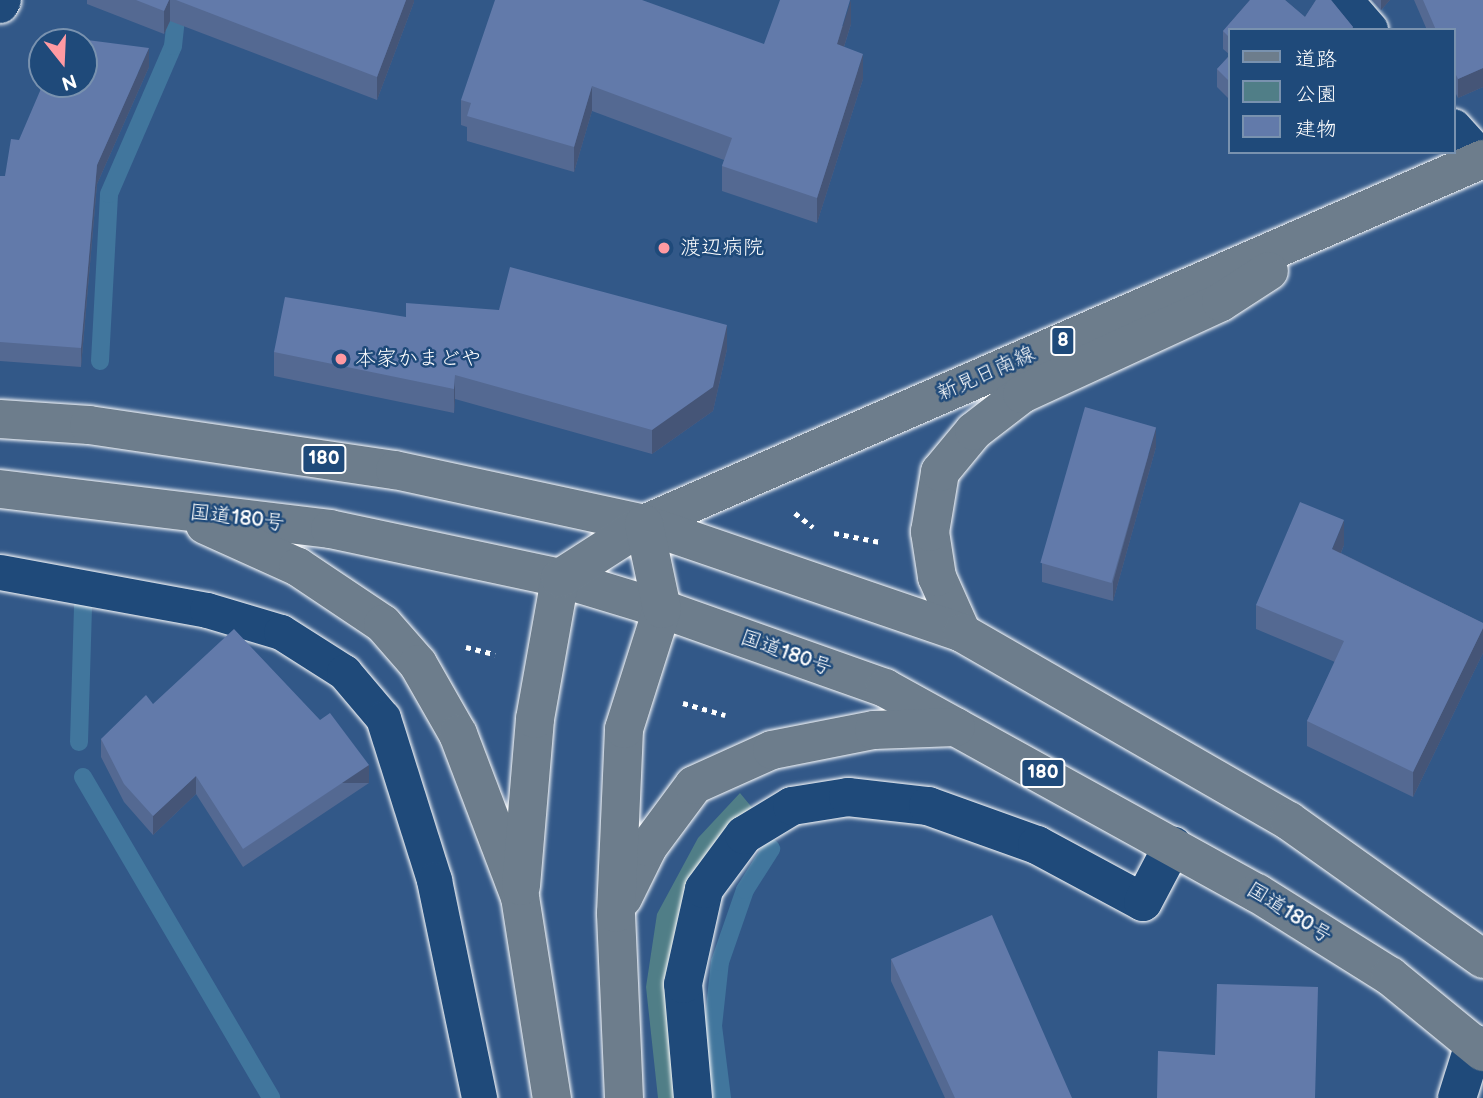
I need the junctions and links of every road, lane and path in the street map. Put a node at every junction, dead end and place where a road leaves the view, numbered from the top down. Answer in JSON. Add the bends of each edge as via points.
{"nodes":[{"id":1,"x":1343,"y":0,"type":"edge"},
{"id":2,"x":1367,"y":28,"type":"edge"},
{"id":3,"x":1455,"y":130,"type":"edge"},
{"id":4,"x":1482,"y":159,"type":"edge"},
{"id":5,"x":1371,"y":206,"type":"junction"},
{"id":6,"x":0,"y":419,"type":"edge"},
{"id":7,"x":0,"y":489,"type":"edge"},
{"id":8,"x":169,"y":509,"type":"junction"},
{"id":9,"x":644,"y":524,"type":"junction"},
{"id":10,"x":0,"y":572,"type":"edge"},
{"id":11,"x":560,"y":578,"type":"junction"},
{"id":12,"x":662,"y":609,"type":"junction"},
{"id":13,"x":962,"y":633,"type":"junction"},
{"id":14,"x":958,"y":727,"type":"junction"},
{"id":15,"x":1173,"y":845,"type":"junction"},
{"id":16,"x":520,"y":897,"type":"junction"},
{"id":17,"x":616,"y":913,"type":"junction"},
{"id":18,"x":1483,"y":959,"type":"edge"},
{"id":19,"x":1478,"y":1048,"type":"edge"},
{"id":20,"x":478,"y":1098,"type":"edge"},
{"id":21,"x":552,"y":1098,"type":"edge"},
{"id":22,"x":624,"y":1098,"type":"edge"},
{"id":23,"x":693,"y":1098,"type":"edge"},
{"id":24,"x":1457,"y":1098,"type":"edge"}],
"edges":[{"from":1,"to":2,"type":"street"},
{"from":3,"to":4,"type":"street"},
{"from":4,"to":5,"type":"main road","name":"新見日南線","number":"8"},
{"from":5,"to":9,"type":"main road","name":"新見日南線","number":"8"},
{"from":5,"to":13,"type":"main road","number":"8","via":[[1221,302],[1022,394],[974,431],[940,472],[930,532],[937,577]]},
{"from":6,"to":9,"type":"main road","number":"180","via":[[89,425],[394,470]]},
{"from":7,"to":8,"type":"main road","name":"国道180号","number":"180"},
{"from":8,"to":11,"type":"main road","name":"国道180号","number":"180","via":[[330,529]]},
{"from":8,"to":16,"type":"main road","via":[[298,567],[383,624],[418,664],[458,734]]},
{"from":9,"to":11,"type":"main road","name":"新見日南線"},
{"from":9,"to":12,"type":"main road"},
{"from":9,"to":13,"type":"main road","number":"180"},
{"from":10,"to":20,"type":"lane","via":[[207,610],[281,632],[344,672],[383,718],[434,880]]},
{"from":11,"to":12,"type":"main road","name":"国道180号","number":"180"},
{"from":11,"to":16,"type":"main road","via":[[535,719]]},
{"from":12,"to":14,"type":"main road","name":"国道180号","number":"180","via":[[885,688]]},
{"from":12,"to":17,"type":"main road","via":[[624,729]]},
{"from":13,"to":18,"type":"main road","number":"180","via":[[1289,821]]},
{"from":14,"to":15,"type":"main road","name":"国道180号","number":"180"},
{"from":14,"to":17,"type":"main road","via":[[874,730],[772,750],[694,785],[648,847]]},
{"from":15,"to":19,"type":"main road","name":"国道180号","number":"180","via":[[1390,976]]},
{"from":15,"to":23,"type":"street","via":[[1143,902],[1037,845],[928,806],[848,797],[792,806],[744,835],[704,889],[683,984]]},
{"from":16,"to":21,"type":"main road"},
{"from":17,"to":22,"type":"main road"},
{"from":19,"to":24,"type":"street"}]}
